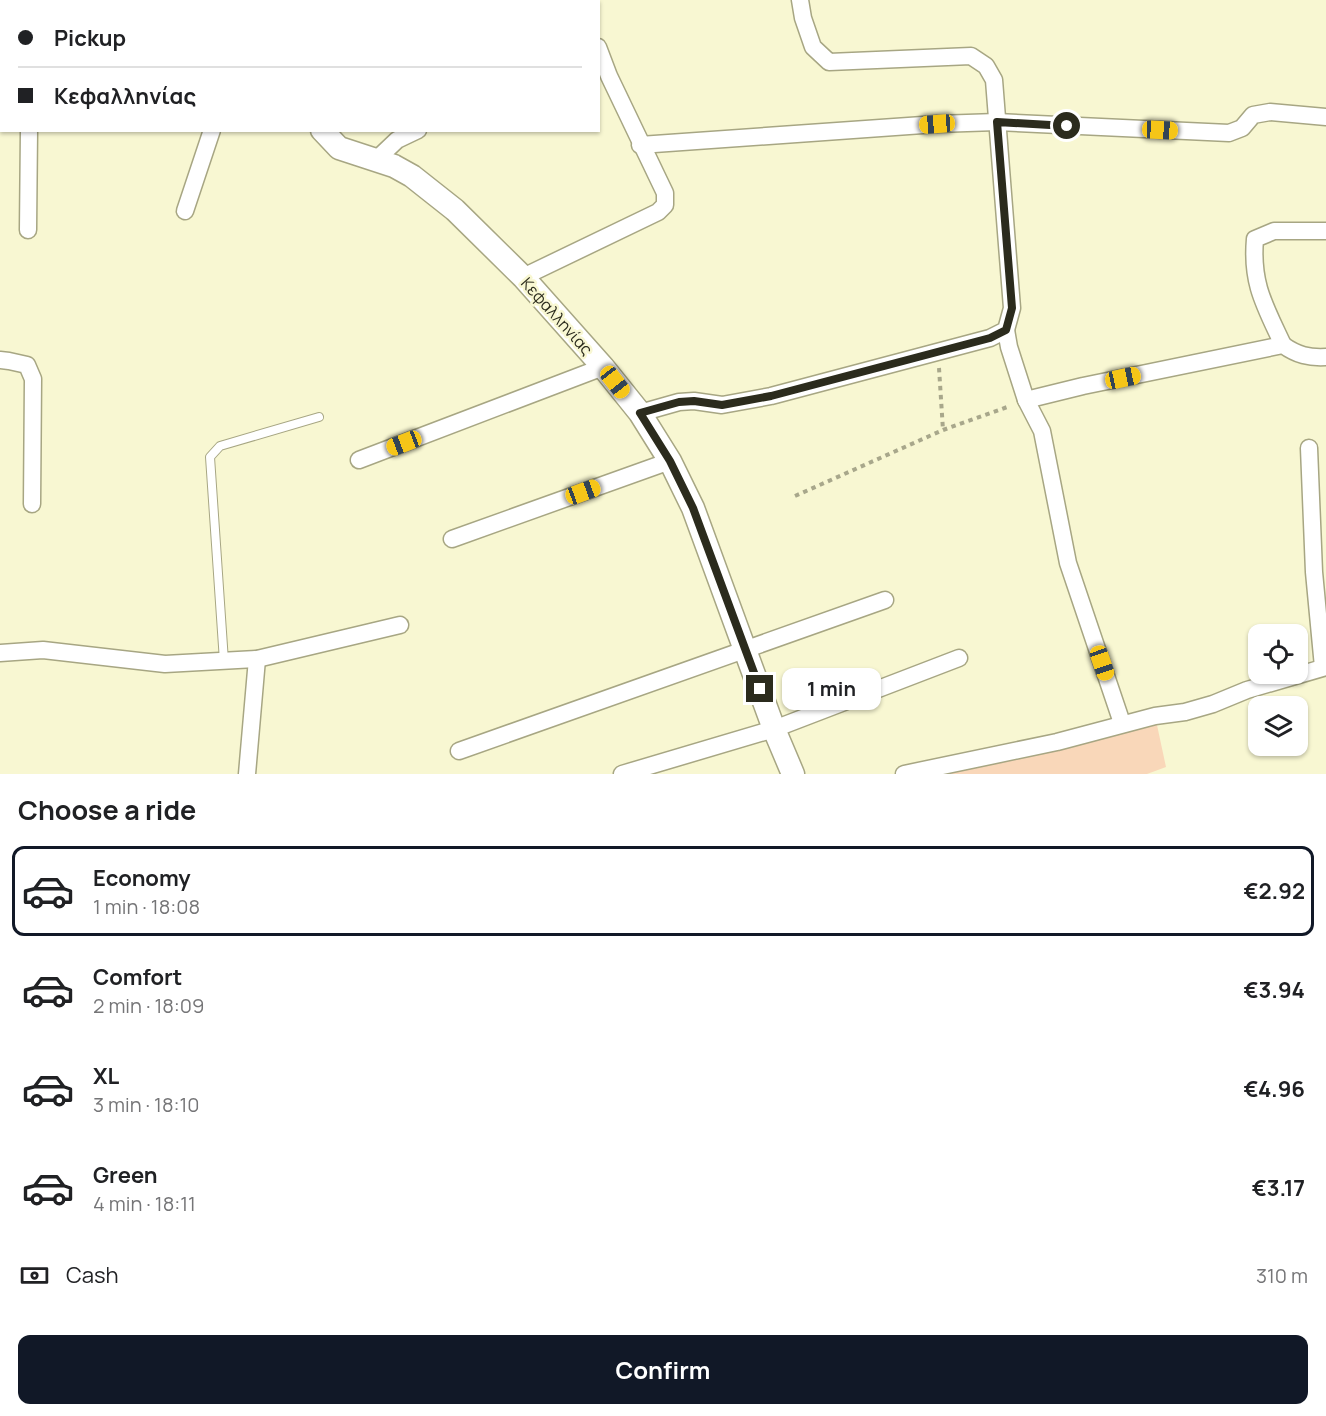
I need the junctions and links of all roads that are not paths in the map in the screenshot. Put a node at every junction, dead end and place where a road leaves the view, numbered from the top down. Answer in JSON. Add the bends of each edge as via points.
{"nodes":[{"id":1,"x":800,"y":0,"type":"edge"},
{"id":2,"x":602,"y":70,"type":"edge"},
{"id":3,"x":1326,"y":117,"type":"edge"},
{"id":4,"x":997,"y":122,"type":"junction"},
{"id":5,"x":29,"y":132,"type":"edge"},
{"id":6,"x":211,"y":132,"type":"edge"},
{"id":7,"x":324,"y":132,"type":"edge"},
{"id":8,"x":414,"y":132,"type":"edge"},
{"id":9,"x":640,"y":145,"type":"junction"},
{"id":10,"x":376,"y":160,"type":"junction"},
{"id":11,"x":185,"y":211,"type":"dead end"},
{"id":12,"x":28,"y":230,"type":"dead end"},
{"id":13,"x":1326,"y":231,"type":"edge"},
{"id":14,"x":523,"y":277,"type":"junction"},
{"id":15,"x":1006,"y":330,"type":"junction"},
{"id":16,"x":1283,"y":345,"type":"junction"},
{"id":17,"x":1326,"y":357,"type":"edge"},
{"id":18,"x":0,"y":360,"type":"edge"},
{"id":19,"x":603,"y":367,"type":"junction"},
{"id":20,"x":1026,"y":400,"type":"junction"},
{"id":21,"x":640,"y":413,"type":"junction"},
{"id":22,"x":319,"y":417,"type":"dead end"},
{"id":23,"x":1309,"y":448,"type":"dead end"},
{"id":24,"x":359,"y":460,"type":"dead end"},
{"id":25,"x":670,"y":461,"type":"junction"},
{"id":26,"x":32,"y":504,"type":"dead end"},
{"id":27,"x":452,"y":539,"type":"dead end"},
{"id":28,"x":885,"y":600,"type":"dead end"},
{"id":29,"x":400,"y":625,"type":"dead end"},
{"id":30,"x":745,"y":649,"type":"junction"},
{"id":31,"x":0,"y":653,"type":"edge"},
{"id":32,"x":959,"y":658,"type":"dead end"},
{"id":33,"x":257,"y":659,"type":"junction"},
{"id":34,"x":224,"y":661,"type":"junction"},
{"id":35,"x":1325,"y":667,"type":"edge"},
{"id":36,"x":1122,"y":723,"type":"junction"},
{"id":37,"x":774,"y":729,"type":"junction"},
{"id":38,"x":459,"y":751,"type":"dead end"},
{"id":39,"x":247,"y":774,"type":"edge"},
{"id":40,"x":622,"y":774,"type":"edge"},
{"id":41,"x":793,"y":774,"type":"edge"},
{"id":42,"x":904,"y":774,"type":"edge"}],
"edges":[{"from":1,"to":4,"type":"street","via":[[813,47],[829,62],[971,56],[986,66],[994,80]]},
{"from":2,"to":9,"type":"street"},
{"from":3,"to":4,"type":"street","via":[[1270,112],[1252,115],[1242,128],[1229,133]]},
{"from":4,"to":9,"type":"street"},
{"from":4,"to":15,"type":"street","via":[[1012,308]]},
{"from":5,"to":12,"type":"street"},
{"from":6,"to":11,"type":"street"},
{"from":7,"to":10,"type":"street","name":"Κεφαλληνίας","via":[[339,148]]},
{"from":8,"to":10,"type":"street","via":[[397,140]]},
{"from":9,"to":14,"type":"street","via":[[665,193],[665,206]]},
{"from":10,"to":14,"type":"street","name":"Κεφαλληνίας","via":[[412,176],[432,191]]},
{"from":13,"to":16,"type":"street","via":[[1274,231],[1255,239],[1253,262],[1258,289]]},
{"from":14,"to":19,"type":"street","name":"Κεφαλληνίας"},
{"from":15,"to":20,"type":"street"},
{"from":15,"to":21,"type":"street","via":[[990,338],[771,396],[722,405],[679,402]]},
{"from":16,"to":17,"type":"street","via":[[1297,354]]},
{"from":16,"to":20,"type":"street"},
{"from":18,"to":26,"type":"street","via":[[27,365],[33,380]]},
{"from":19,"to":21,"type":"street","name":"Κεφαλληνίας"},
{"from":19,"to":24,"type":"street"},
{"from":20,"to":36,"type":"street","via":[[1042,431],[1068,563]]},
{"from":21,"to":25,"type":"street","name":"Κεφαλληνίας"},
{"from":22,"to":34,"type":"lane","via":[[220,446],[210,457]]},
{"from":23,"to":35,"type":"street","via":[[1314,572]]},
{"from":25,"to":27,"type":"street"},
{"from":25,"to":30,"type":"street","name":"Κεφαλληνίας","via":[[693,508]]},
{"from":28,"to":30,"type":"street"},
{"from":29,"to":33,"type":"street"},
{"from":30,"to":37,"type":"street","name":"Κεφαλληνίας"},
{"from":30,"to":38,"type":"street"},
{"from":31,"to":34,"type":"street","via":[[43,650],[165,664]]},
{"from":32,"to":37,"type":"street"},
{"from":33,"to":34,"type":"street"},
{"from":33,"to":39,"type":"street"},
{"from":35,"to":36,"type":"street","via":[[1185,712]]},
{"from":36,"to":42,"type":"street","via":[[1057,742]]},
{"from":37,"to":40,"type":"street"},
{"from":37,"to":41,"type":"street","name":"Κεφαλληνίας"}]}
